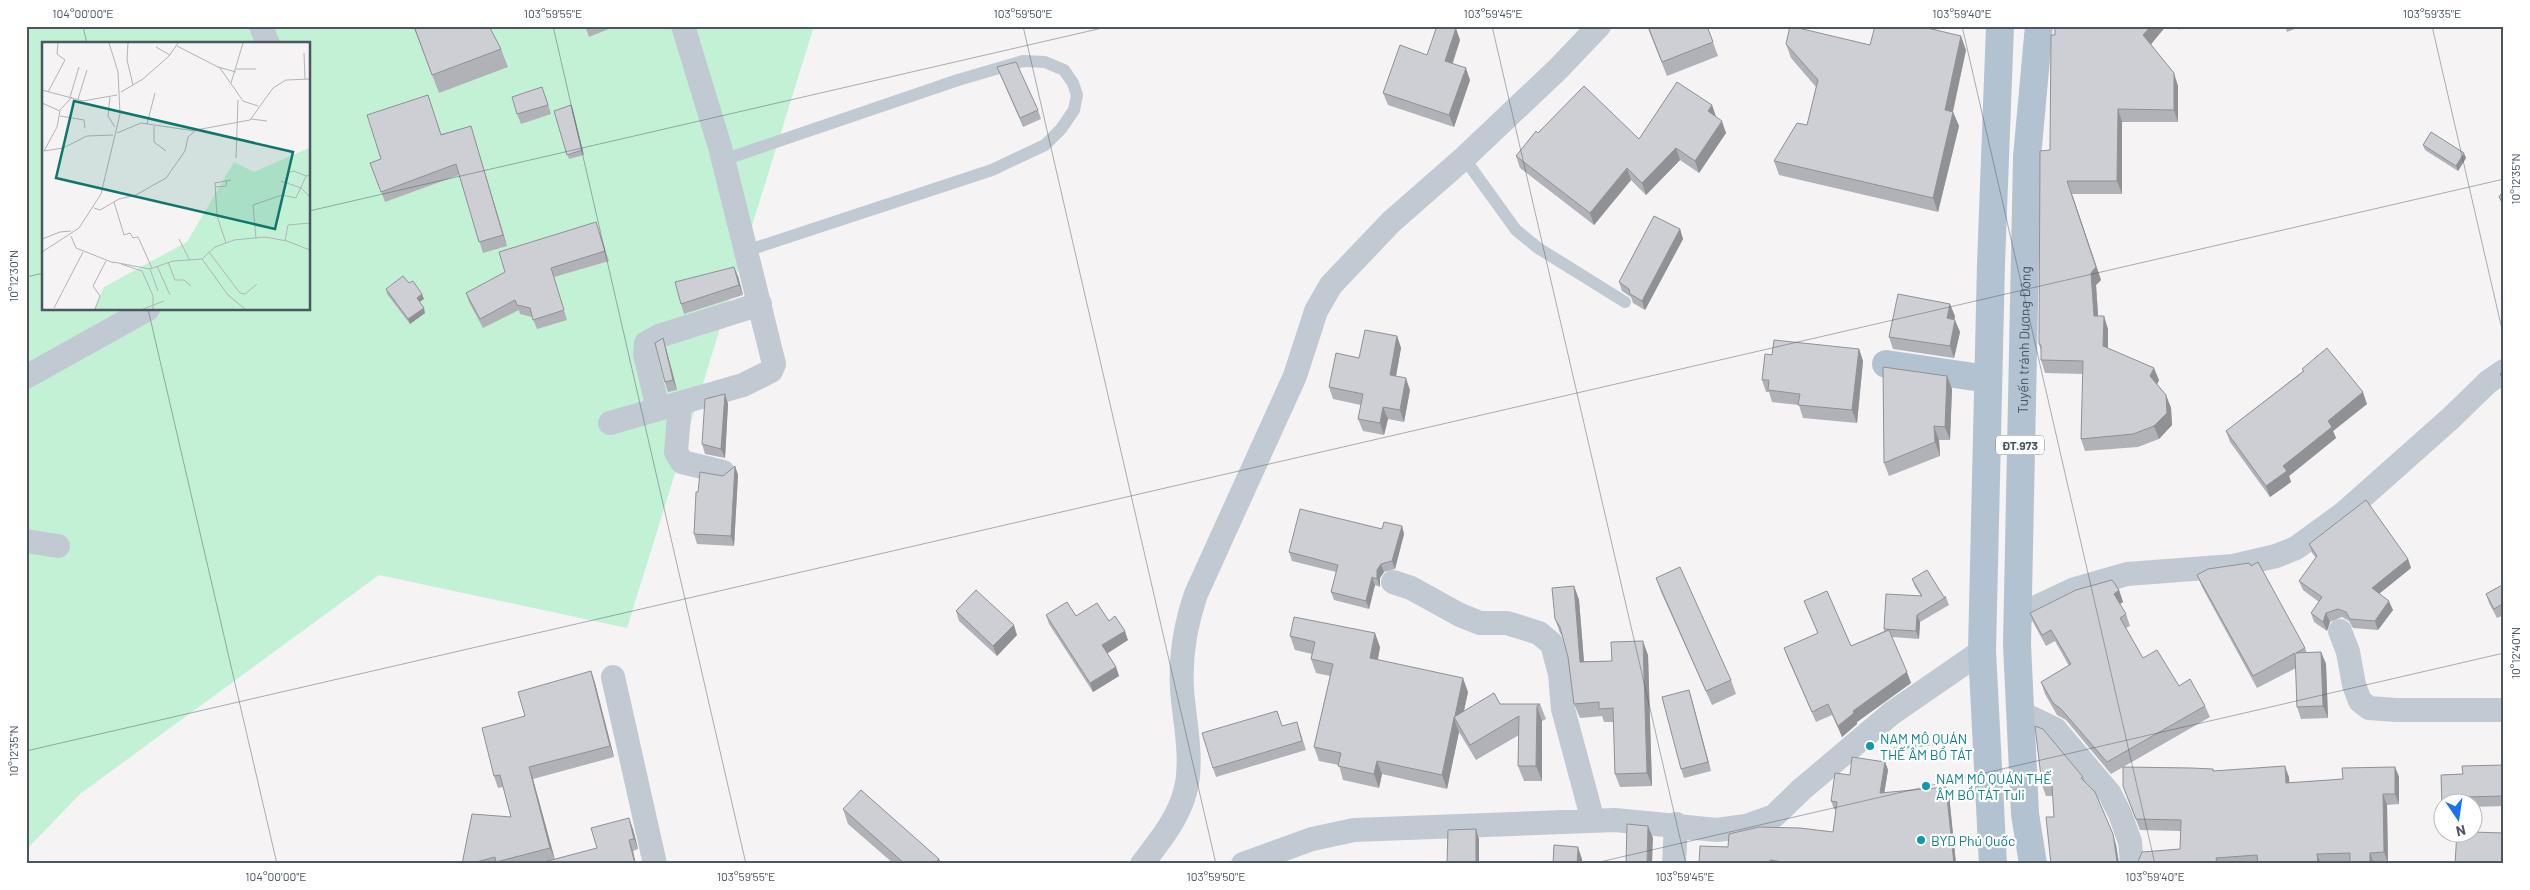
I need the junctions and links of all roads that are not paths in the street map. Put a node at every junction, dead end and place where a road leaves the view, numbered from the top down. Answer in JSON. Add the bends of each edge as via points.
{"nodes":[{"id":1,"x":261,"y":26,"type":"edge"},
{"id":2,"x":683,"y":26,"type":"edge"},
{"id":3,"x":1599,"y":26,"type":"edge"},
{"id":4,"x":2000,"y":26,"type":"edge"},
{"id":5,"x":2039,"y":26,"type":"edge"},
{"id":6,"x":267,"y":42,"type":"edge"},
{"id":7,"x":1464,"y":158,"type":"junction"},
{"id":8,"x":723,"y":160,"type":"junction"},
{"id":9,"x":746,"y":251,"type":"junction"},
{"id":10,"x":1625,"y":302,"type":"dead end"},
{"id":11,"x":760,"y":304,"type":"junction"},
{"id":12,"x":146,"y":310,"type":"edge"},
{"id":13,"x":1886,"y":364,"type":"dead end"},
{"id":14,"x":2504,"y":371,"type":"edge"},
{"id":15,"x":26,"y":377,"type":"edge"},
{"id":16,"x":1988,"y":379,"type":"junction"},
{"id":17,"x":680,"y":403,"type":"junction"},
{"id":18,"x":658,"y":409,"type":"junction"},
{"id":19,"x":610,"y":424,"type":"dead end"},
{"id":20,"x":723,"y":472,"type":"dead end"},
{"id":21,"x":26,"y":541,"type":"edge"},
{"id":22,"x":58,"y":546,"type":"dead end"},
{"id":23,"x":1393,"y":582,"type":"dead end"},
{"id":24,"x":2019,"y":615,"type":"junction"},
{"id":25,"x":2340,"y":631,"type":"dead end"},
{"id":26,"x":2017,"y":644,"type":"junction"},
{"id":27,"x":1982,"y":651,"type":"junction"},
{"id":28,"x":613,"y":677,"type":"dead end"},
{"id":29,"x":2504,"y":710,"type":"edge"},
{"id":30,"x":2019,"y":712,"type":"junction"},
{"id":31,"x":1593,"y":821,"type":"junction"},
{"id":32,"x":1676,"y":824,"type":"junction"},
{"id":33,"x":655,"y":864,"type":"edge"},
{"id":34,"x":1142,"y":864,"type":"edge"},
{"id":35,"x":1243,"y":864,"type":"edge"},
{"id":36,"x":1674,"y":864,"type":"edge"},
{"id":37,"x":1992,"y":864,"type":"edge"},
{"id":38,"x":2032,"y":864,"type":"edge"},
{"id":39,"x":2132,"y":864,"type":"edge"}],
"edges":[{"from":1,"to":6,"type":"street"},
{"from":2,"to":8,"type":"street"},
{"from":3,"to":7,"type":"street"},
{"from":4,"to":16,"type":"main road","number":"ĐT.973"},
{"from":5,"to":24,"type":"main road","name":"Tuyến tránh Dương Đông","number":"ĐT.973","via":[[2026,167]]},
{"from":7,"to":10,"type":"lane","via":[[1516,230],[1538,248]]},
{"from":7,"to":34,"type":"street","via":[[1360,254],[1331,285],[1316,311],[1296,376],[1196,594],[1187,622],[1182,648],[1182,688],[1189,747],[1186,792],[1165,835]]},
{"from":8,"to":9,"type":"street"},
{"from":8,"to":9,"type":"lane","via":[[1023,61],[1044,62],[1064,70],[1077,95],[1074,110],[1046,145],[992,170]]},
{"from":9,"to":11,"type":"street"},
{"from":11,"to":17,"type":"street","via":[[772,350],[774,364],[771,371],[743,385]]},
{"from":11,"to":18,"type":"street","via":[[646,342],[645,354]]},
{"from":12,"to":15,"type":"street"},
{"from":13,"to":16,"type":"main road"},
{"from":14,"to":24,"type":"street","via":[[2344,513],[2296,548],[2233,566],[2118,576],[2075,589]]},
{"from":16,"to":27,"type":"main road","number":"ĐT.973"},
{"from":17,"to":18,"type":"street"},
{"from":17,"to":20,"type":"street","via":[[676,452],[682,462]]},
{"from":18,"to":19,"type":"street"},
{"from":21,"to":22,"type":"street"},
{"from":23,"to":31,"type":"street","via":[[1480,623],[1507,623],[1539,633],[1552,644],[1560,674],[1563,709]]},
{"from":24,"to":26,"type":"main road","name":"Tuyến tránh Dương Đông","number":"ĐT.973"},
{"from":25,"to":29,"type":"street","via":[[2360,701],[2369,708]]},
{"from":26,"to":27,"type":"main road"},
{"from":26,"to":30,"type":"main road","name":"Tuyến tránh Dương Đông","number":"ĐT.973"},
{"from":27,"to":32,"type":"street","via":[[1892,713],[1774,816],[1746,826],[1717,830]]},
{"from":27,"to":37,"type":"main road","number":"ĐT.973"},
{"from":28,"to":33,"type":"street"},
{"from":30,"to":38,"type":"main road","name":"Tuyến tránh Dương Đông","number":"ĐT.973","via":[[2025,814]]},
{"from":30,"to":39,"type":"street","via":[[2056,729],[2110,794],[2130,842]]},
{"from":31,"to":32,"type":"street"},
{"from":31,"to":35,"type":"street","via":[[1354,830],[1312,839]]},
{"from":32,"to":36,"type":"street"}]}
